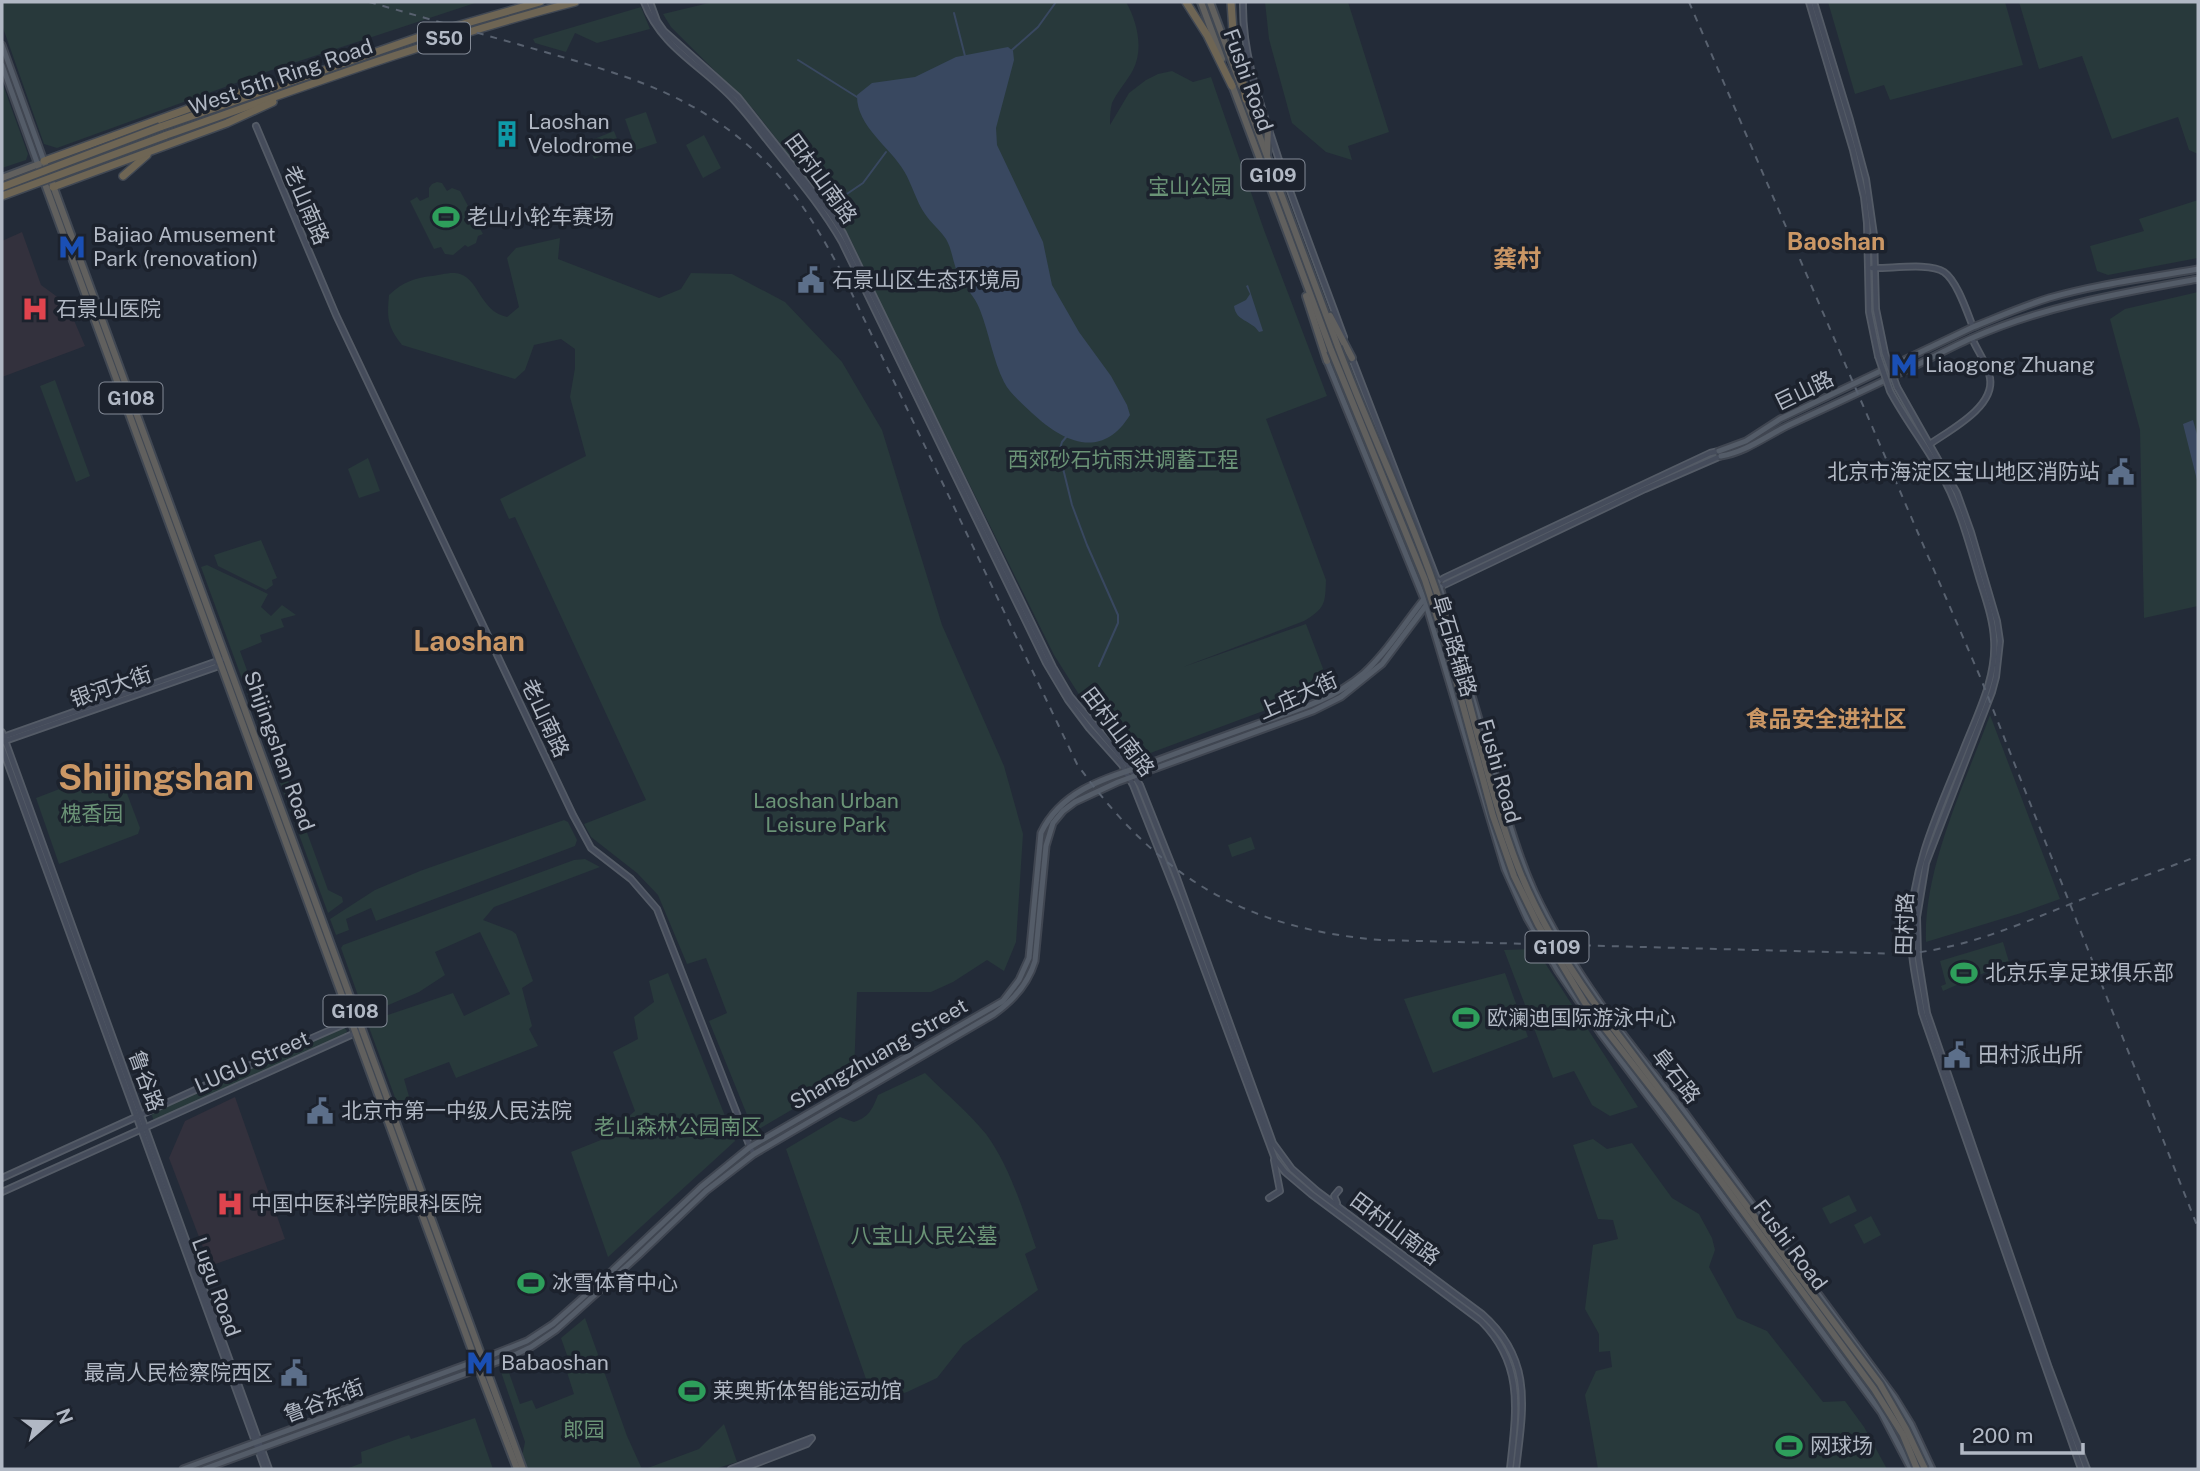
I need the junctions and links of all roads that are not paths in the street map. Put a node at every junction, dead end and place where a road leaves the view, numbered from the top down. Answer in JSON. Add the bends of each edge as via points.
{"nodes":[{"id":1,"x":540,"y":2,"type":"edge"},
{"id":2,"x":575,"y":2,"type":"edge"},
{"id":3,"x":644,"y":2,"type":"edge"},
{"id":4,"x":650,"y":2,"type":"edge"},
{"id":5,"x":1186,"y":2,"type":"edge"},
{"id":6,"x":1201,"y":2,"type":"edge"},
{"id":7,"x":1210,"y":2,"type":"edge"},
{"id":8,"x":1231,"y":2,"type":"edge"},
{"id":9,"x":1242,"y":2,"type":"edge"},
{"id":10,"x":1812,"y":2,"type":"edge"},
{"id":11,"x":2,"y":45,"type":"edge"},
{"id":12,"x":2,"y":65,"type":"edge"},
{"id":13,"x":299,"y":77,"type":"junction"},
{"id":14,"x":315,"y":82,"type":"junction"},
{"id":15,"x":1232,"y":86,"type":"junction"},
{"id":16,"x":1246,"y":99,"type":"junction"},
{"id":17,"x":256,"y":126,"type":"dead end"},
{"id":18,"x":1268,"y":127,"type":"junction"},
{"id":19,"x":153,"y":150,"type":"junction"},
{"id":20,"x":1267,"y":156,"type":"junction"},
{"id":21,"x":40,"y":163,"type":"junction"},
{"id":22,"x":2,"y":176,"type":"edge"},
{"id":23,"x":123,"y":176,"type":"dead end"},
{"id":24,"x":2,"y":187,"type":"edge"},
{"id":25,"x":53,"y":187,"type":"junction"},
{"id":26,"x":2,"y":196,"type":"edge"},
{"id":27,"x":1870,"y":268,"type":"junction"},
{"id":28,"x":2198,"y":269,"type":"edge"},
{"id":29,"x":1301,"y":273,"type":"junction"},
{"id":30,"x":2198,"y":279,"type":"edge"},
{"id":31,"x":1319,"y":295,"type":"junction"},
{"id":32,"x":1973,"y":327,"type":"junction"},
{"id":33,"x":1972,"y":338,"type":"junction"},
{"id":34,"x":1334,"y":349,"type":"junction"},
{"id":35,"x":1352,"y":358,"type":"junction"},
{"id":36,"x":1326,"y":361,"type":"joint"},
{"id":37,"x":1927,"y":446,"type":"junction"},
{"id":38,"x":1720,"y":454,"type":"junction"},
{"id":39,"x":1439,"y":584,"type":"junction"},
{"id":40,"x":1425,"y":601,"type":"junction"},
{"id":41,"x":224,"y":661,"type":"junction"},
{"id":42,"x":1290,"y":716,"type":"junction"},
{"id":43,"x":3,"y":738,"type":"edge"},
{"id":44,"x":2,"y":748,"type":"edge"},
{"id":45,"x":1128,"y":770,"type":"junction"},
{"id":46,"x":1132,"y":777,"type":"junction"},
{"id":47,"x":355,"y":1019,"type":"junction"},
{"id":48,"x":359,"y":1031,"type":"junction"},
{"id":49,"x":1662,"y":1114,"type":"joint"},
{"id":50,"x":139,"y":1115,"type":"junction"},
{"id":51,"x":144,"y":1128,"type":"junction"},
{"id":52,"x":750,"y":1147,"type":"junction"},
{"id":53,"x":1270,"y":1149,"type":"junction"},
{"id":54,"x":754,"y":1154,"type":"junction"},
{"id":55,"x":2,"y":1178,"type":"edge"},
{"id":56,"x":1339,"y":1190,"type":"dead end"},
{"id":57,"x":2,"y":1192,"type":"edge"},
{"id":58,"x":1269,"y":1198,"type":"dead end"},
{"id":59,"x":1340,"y":1207,"type":"junction"},
{"id":60,"x":481,"y":1364,"type":"junction"},
{"id":61,"x":259,"y":1445,"type":"junction"},
{"id":62,"x":183,"y":1469,"type":"edge"},
{"id":63,"x":204,"y":1469,"type":"edge"},
{"id":64,"x":267,"y":1469,"type":"edge"},
{"id":65,"x":517,"y":1469,"type":"edge"},
{"id":66,"x":523,"y":1469,"type":"edge"},
{"id":67,"x":731,"y":1469,"type":"edge"},
{"id":68,"x":742,"y":1469,"type":"edge"},
{"id":69,"x":1510,"y":1469,"type":"edge"},
{"id":70,"x":1516,"y":1469,"type":"edge"},
{"id":71,"x":1911,"y":1469,"type":"edge"},
{"id":72,"x":1917,"y":1469,"type":"edge"},
{"id":73,"x":1925,"y":1469,"type":"edge"},
{"id":74,"x":1932,"y":1469,"type":"edge"},
{"id":75,"x":2081,"y":1469,"type":"edge"},
{"id":76,"x":2087,"y":1469,"type":"edge"}],
"edges":[{"from":1,"to":13,"type":"highway","name":"West 5th Ring Road","number":"S50"},
{"from":2,"to":14,"type":"highway","name":"West 5th Ring Road","number":"S50"},
{"from":3,"to":45,"type":"main road","name":"田村山南路","via":[[660,33],[736,102],[833,226],[1046,663],[1068,700]]},
{"from":4,"to":45,"type":"main road","name":"田村山南路","via":[[664,31],[738,97],[836,223],[1053,667]]},
{"from":5,"to":15,"type":"highway"},
{"from":6,"to":15,"type":"highway","name":"Fushi Road","number":"G109"},
{"from":7,"to":16,"type":"highway","name":"Fushi Road","number":"G109"},
{"from":8,"to":16,"type":"highway"},
{"from":9,"to":18,"type":"main road","name":"阜石路辅路","via":[[1247,57]]},
{"from":10,"to":27,"type":"main road","via":[[1866,179],[1874,235]]},
{"from":11,"to":21,"type":"main road","name":"Shijingshan Road"},
{"from":12,"to":21,"type":"main road","name":"Shijingshan Road"},
{"from":13,"to":21,"type":"highway","via":[[218,98]]},
{"from":13,"to":24,"type":"highway","name":"West 5th Ring Road","number":"S50","bridge":true},
{"from":14,"to":19,"type":"highway","via":[[227,123]]},
{"from":14,"to":26,"type":"highway","name":"West 5th Ring Road","number":"S50","bridge":true},
{"from":15,"to":29,"type":"highway","name":"Fushi Road","number":"G109"},
{"from":16,"to":20,"type":"highway","name":"Fushi Road","number":"G109"},
{"from":17,"to":52,"type":"main road","name":"老山南路","via":[[336,315],[573,815],[591,848],[631,879],[657,909]]},
{"from":18,"to":20,"type":"highway"},
{"from":18,"to":35,"type":"main road","name":"阜石路辅路"},
{"from":19,"to":23,"type":"highway"},
{"from":19,"to":25,"type":"highway"},
{"from":20,"to":31,"type":"highway","name":"Fushi Road","number":"G109"},
{"from":21,"to":22,"type":"highway"},
{"from":21,"to":25,"type":"highway","name":"Shijingshan Road","number":"G108"},
{"from":21,"to":41,"type":"highway","name":"Shijingshan Road","number":"G108"},
{"from":25,"to":41,"type":"highway","name":"Shijingshan Road","number":"G108"},
{"from":27,"to":32,"type":"main road","via":[[1944,272]]},
{"from":27,"to":37,"type":"main road","name":"田村路","bridge":true,"via":[[1885,353]]},
{"from":27,"to":37,"type":"main road","name":"田村路","bridge":true,"via":[[1869,312],[1878,356],[1901,412]]},
{"from":28,"to":32,"type":"main road","name":"巨山路","via":[[2057,296]]},
{"from":29,"to":34,"type":"highway","name":"Fushi Road","number":"G109"},
{"from":29,"to":36,"type":"highway"},
{"from":30,"to":33,"type":"main road","name":"巨山路","via":[[2074,302]]},
{"from":31,"to":34,"type":"highway","name":"Fushi Road","number":"G109"},
{"from":31,"to":35,"type":"highway"},
{"from":32,"to":38,"type":"main road","name":"巨山路","via":[[1780,419]]},
{"from":33,"to":37,"type":"main road","via":[[1989,373],[1988,396],[1977,410]]},
{"from":33,"to":38,"type":"main road","name":"巨山路","via":[[1750,446]]},
{"from":34,"to":72,"type":"highway","name":"Fushi Road","number":"G109","bridge":true,"via":[[1425,580],[1493,816],[1538,925],[1585,1003],[1874,1389]]},
{"from":34,"to":73,"type":"highway","name":"Fushi Road","number":"G109","bridge":true,"via":[[1441,605],[1499,814],[1543,923],[1593,1001],[1880,1384]]},
{"from":35,"to":39,"type":"main road","name":"阜石路辅路"},
{"from":36,"to":40,"type":"main road","name":"阜石路辅路"},
{"from":37,"to":75,"type":"main road","name":"田村路","via":[[1967,536],[1992,621],[1994,658],[1987,691],[1921,862],[1912,916],[1913,955],[1924,1023]]},
{"from":37,"to":76,"type":"main road","name":"田村路","via":[[1956,493],[1971,532],[2000,641],[1992,692],[1924,872],[1916,929],[1924,1001]]},
{"from":38,"to":39,"type":"main road","name":"巨山路"},
{"from":39,"to":40,"type":"main road","name":"上庄大街"},
{"from":39,"to":74,"type":"main road","name":"阜石路","via":[[1514,841],[1551,925],[1596,997],[1895,1398]]},
{"from":40,"to":42,"type":"main road","name":"上庄大街","via":[[1388,647],[1340,694]]},
{"from":40,"to":49,"type":"main road","name":"阜石路辅路","via":[[1505,869],[1558,971]]},
{"from":41,"to":43,"type":"main road","name":"银河大街"},
{"from":41,"to":47,"type":"highway","name":"Shijingshan Road","number":"G108"},
{"from":42,"to":45,"type":"main road","name":"上庄大街"},
{"from":42,"to":46,"type":"main road","name":"上庄大街"},
{"from":43,"to":50,"type":"main road","name":"鲁谷路"},
{"from":44,"to":50,"type":"main road","name":"鲁谷路"},
{"from":45,"to":46,"type":"main road","name":"田村山南路"},
{"from":45,"to":52,"type":"main road","name":"Shangzhuang Street","via":[[1085,788],[1046,821],[1038,848],[1029,958],[1019,981],[1003,1000]]},
{"from":46,"to":53,"type":"main road","name":"田村山南路"},
{"from":46,"to":54,"type":"main road","name":"Shangzhuang Street","via":[[1076,802],[1053,823],[1046,846],[1035,961],[1012,1000]]},
{"from":46,"to":59,"type":"main road","name":"田村山南路","via":[[1177,878],[1273,1143],[1292,1169]]},
{"from":47,"to":48,"type":"highway","name":"Shijingshan Road","number":"G108"},
{"from":47,"to":50,"type":"main road","name":"LUGU Street"},
{"from":48,"to":51,"type":"main road","name":"LUGU Street"},
{"from":48,"to":60,"type":"highway","name":"Shijingshan Road","number":"G108"},
{"from":49,"to":71,"type":"main road","name":"阜石路","via":[[1881,1412]]},
{"from":50,"to":51,"type":"main road","name":"鲁谷路"},
{"from":50,"to":55,"type":"main road","name":"LUGU Street"},
{"from":51,"to":57,"type":"main road","name":"LUGU Street"},
{"from":51,"to":61,"type":"main road","name":"鲁谷路"},
{"from":52,"to":54,"type":"main road","name":"老山南路"},
{"from":52,"to":60,"type":"main road","name":"Shangzhuang Street","via":[[553,1324]]},
{"from":53,"to":58,"type":"main road","via":[[1280,1191]]},
{"from":53,"to":69,"type":"main road","name":"田村山南路","via":[[1285,1172],[1481,1321],[1498,1340],[1510,1363],[1516,1402]]},
{"from":54,"to":60,"type":"main road","name":"Shangzhuang Street","via":[[706,1191],[556,1330],[531,1347]]},
{"from":56,"to":59,"type":"main road","via":[[1334,1196]]},
{"from":59,"to":70,"type":"main road","name":"田村山南路","via":[[1482,1314],[1504,1336],[1518,1366],[1522,1390]]},
{"from":60,"to":61,"type":"main road","name":"鲁谷东街"},
{"from":60,"to":65,"type":"highway","name":"Shijingshan Road","number":"G108"},
{"from":60,"to":66,"type":"highway","name":"Shijingshan Road","number":"G108"},
{"from":61,"to":62,"type":"main road","name":"鲁谷东街"},
{"from":61,"to":63,"type":"main road","name":"鲁谷东街"},
{"from":61,"to":64,"type":"main road"},
{"from":67,"to":68,"type":"main road","via":[[812,1438]]}]}
